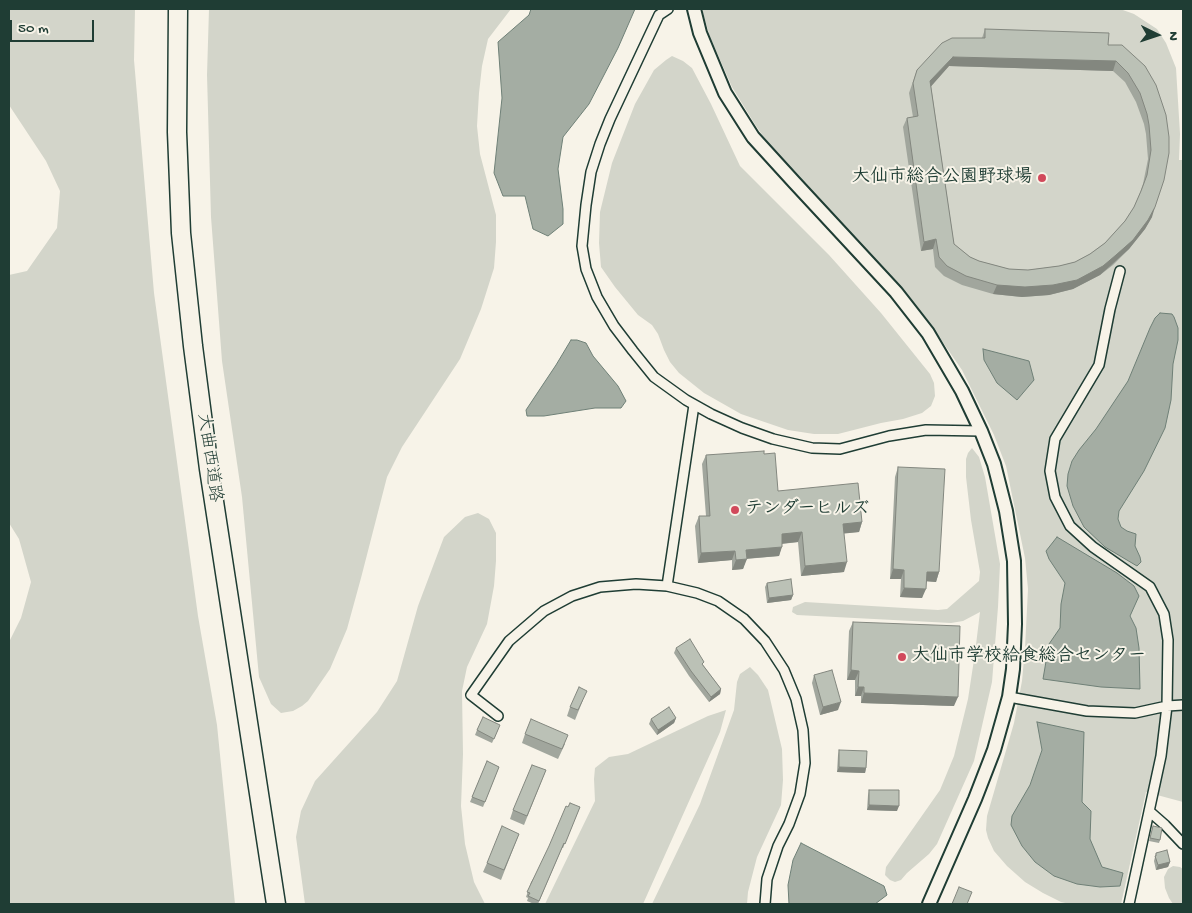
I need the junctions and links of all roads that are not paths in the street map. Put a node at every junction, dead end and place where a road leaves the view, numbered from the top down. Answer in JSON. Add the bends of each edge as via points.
{"nodes":[{"id":1,"x":178,"y":9,"type":"edge"},
{"id":2,"x":668,"y":9,"type":"edge"},
{"id":3,"x":694,"y":9,"type":"edge"},
{"id":4,"x":1120,"y":271,"type":"dead end"},
{"id":5,"x":694,"y":405,"type":"junction"},
{"id":6,"x":981,"y":431,"type":"junction"},
{"id":7,"x":667,"y":586,"type":"junction"},
{"id":8,"x":1009,"y":697,"type":"junction"},
{"id":9,"x":1183,"y":705,"type":"edge"},
{"id":10,"x":1167,"y":706,"type":"junction"},
{"id":11,"x":498,"y":716,"type":"dead end"},
{"id":12,"x":1149,"y":811,"type":"junction"},
{"id":13,"x":1183,"y":844,"type":"edge"},
{"id":14,"x":276,"y":904,"type":"edge"},
{"id":15,"x":765,"y":904,"type":"edge"},
{"id":16,"x":929,"y":904,"type":"edge"},
{"id":17,"x":1129,"y":904,"type":"edge"}],
"edges":[{"from":1,"to":14,"type":"highway","name":"大曲西道路","via":[[181,233],[192,346]]},
{"from":2,"to":5,"type":"street","via":[[659,15],[600,144],[591,172],[582,246],[586,269],[597,297],[614,326],[654,377]]},
{"from":3,"to":6,"type":"street","via":[[700,33],[724,92],[753,137],[896,292],[928,333],[962,390]]},
{"from":4,"to":10,"type":"street","via":[[1100,365],[1055,439],[1050,471],[1054,497],[1070,526],[1093,547],[1150,587],[1164,614],[1168,640]]},
{"from":5,"to":6,"type":"street","via":[[758,434],[812,448],[840,449],[926,430]]},
{"from":5,"to":7,"type":"street"},
{"from":6,"to":8,"type":"street","via":[[994,464],[1006,511],[1014,561],[1015,624]]},
{"from":7,"to":11,"type":"street","via":[[600,587],[572,596],[544,611],[509,641],[471,695]]},
{"from":7,"to":15,"type":"street","via":[[718,601],[744,619],[765,641],[784,670],[796,699],[804,730],[805,763],[800,794],[767,879]]},
{"from":8,"to":10,"type":"street","via":[[1087,710],[1135,713]]},
{"from":8,"to":16,"type":"street","via":[[994,750]]},
{"from":9,"to":10,"type":"street"},
{"from":10,"to":12,"type":"street","via":[[1161,756]]},
{"from":12,"to":13,"type":"street"},
{"from":12,"to":17,"type":"street"}]}
